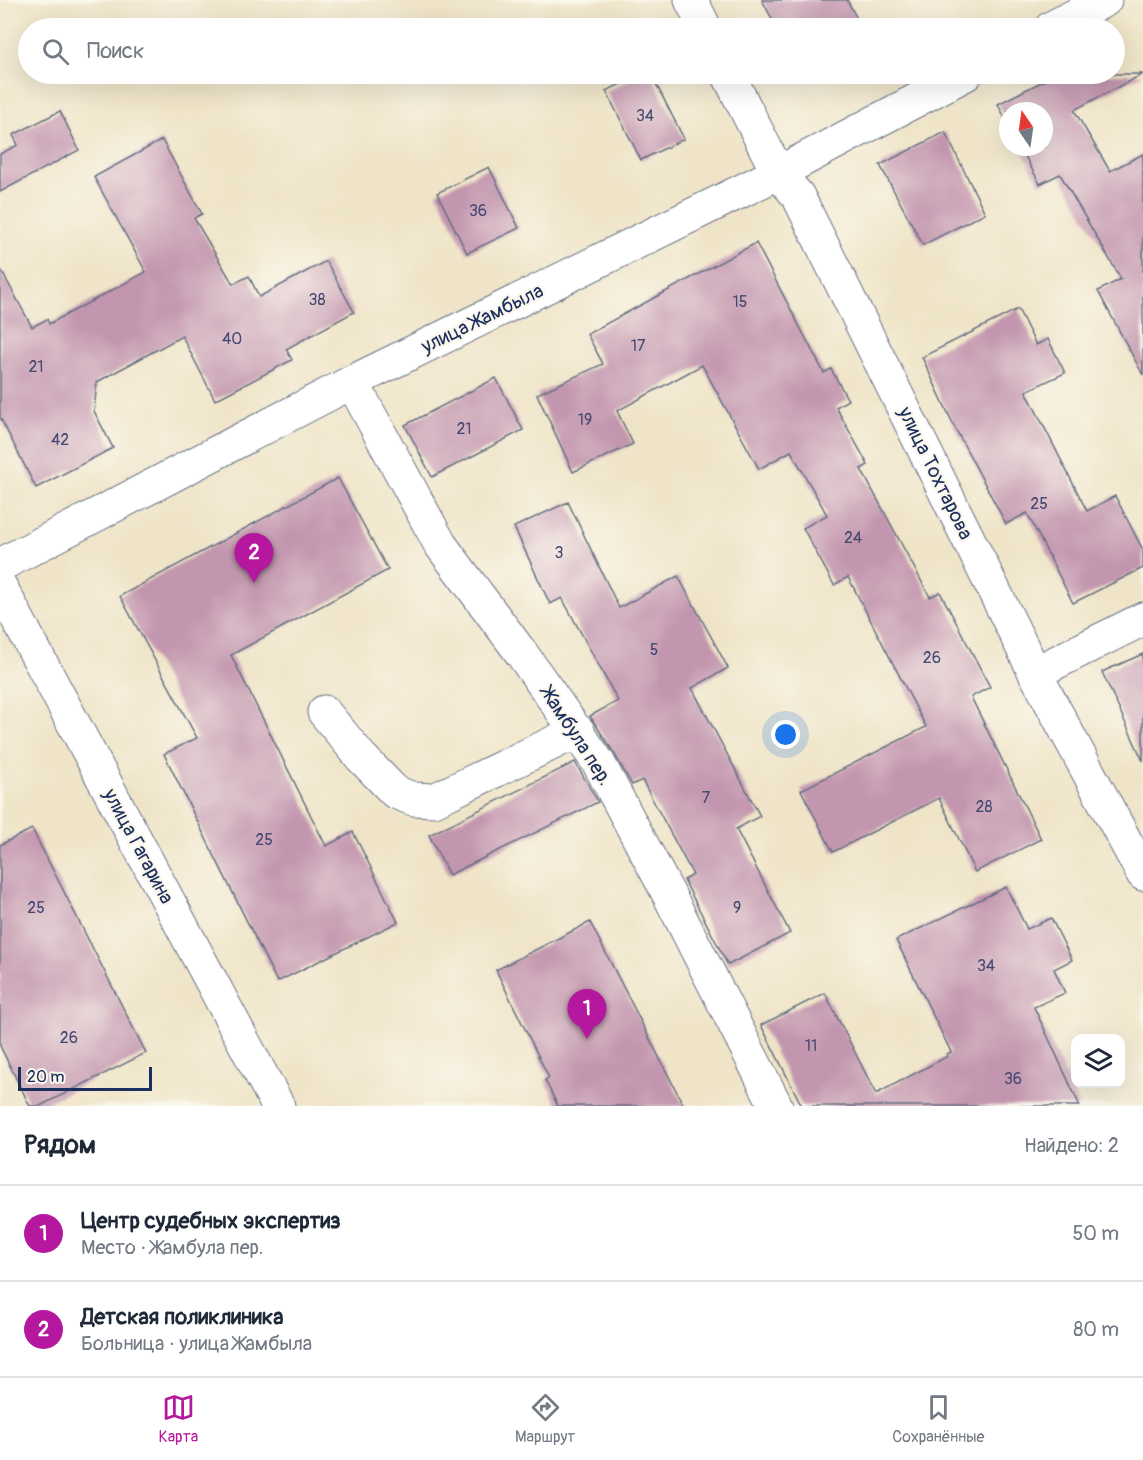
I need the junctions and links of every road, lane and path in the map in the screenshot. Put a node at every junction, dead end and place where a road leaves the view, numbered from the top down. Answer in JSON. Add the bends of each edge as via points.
{"nodes":[{"id":1,"x":691,"y":0,"type":"edge"},
{"id":2,"x":1105,"y":0,"type":"edge"},
{"id":3,"x":700,"y":18,"type":"edge"},
{"id":4,"x":1070,"y":18,"type":"edge"},
{"id":5,"x":733,"y":84,"type":"edge"},
{"id":6,"x":947,"y":84,"type":"edge"},
{"id":7,"x":778,"y":172,"type":"junction"},
{"id":8,"x":352,"y":382,"type":"junction"},
{"id":9,"x":0,"y":565,"type":"edge"},
{"id":10,"x":0,"y":586,"type":"edge"},
{"id":11,"x":1143,"y":620,"type":"edge"},
{"id":12,"x":1035,"y":673,"type":"junction"},
{"id":13,"x":324,"y":712,"type":"dead end"},
{"id":14,"x":578,"y":732,"type":"junction"},
{"id":15,"x":1143,"y":874,"type":"edge"},
{"id":16,"x":278,"y":1106,"type":"edge"},
{"id":17,"x":776,"y":1106,"type":"edge"}],
"edges":[{"from":1,"to":3,"type":"street"},
{"from":2,"to":4,"type":"street"},
{"from":5,"to":7,"type":"street","name":"улица Тохтарова"},
{"from":6,"to":7,"type":"street","name":"улица Жамбыла"},
{"from":7,"to":8,"type":"street","name":"улица Жамбыла"},
{"from":7,"to":12,"type":"street","name":"улица Тохтарова","via":[[798,196]]},
{"from":8,"to":9,"type":"street","name":"улица Жамбыла"},
{"from":8,"to":14,"type":"street","name":"Жамбула пер.","via":[[440,544]]},
{"from":10,"to":16,"type":"street","name":"улица Гагарина"},
{"from":11,"to":12,"type":"street"},
{"from":12,"to":15,"type":"street","name":"улица Тохтарова"},
{"from":13,"to":14,"type":"street","via":[[394,792],[413,799],[434,800]]},
{"from":14,"to":17,"type":"street","name":"Жамбула пер.","via":[[668,893]]}]}
